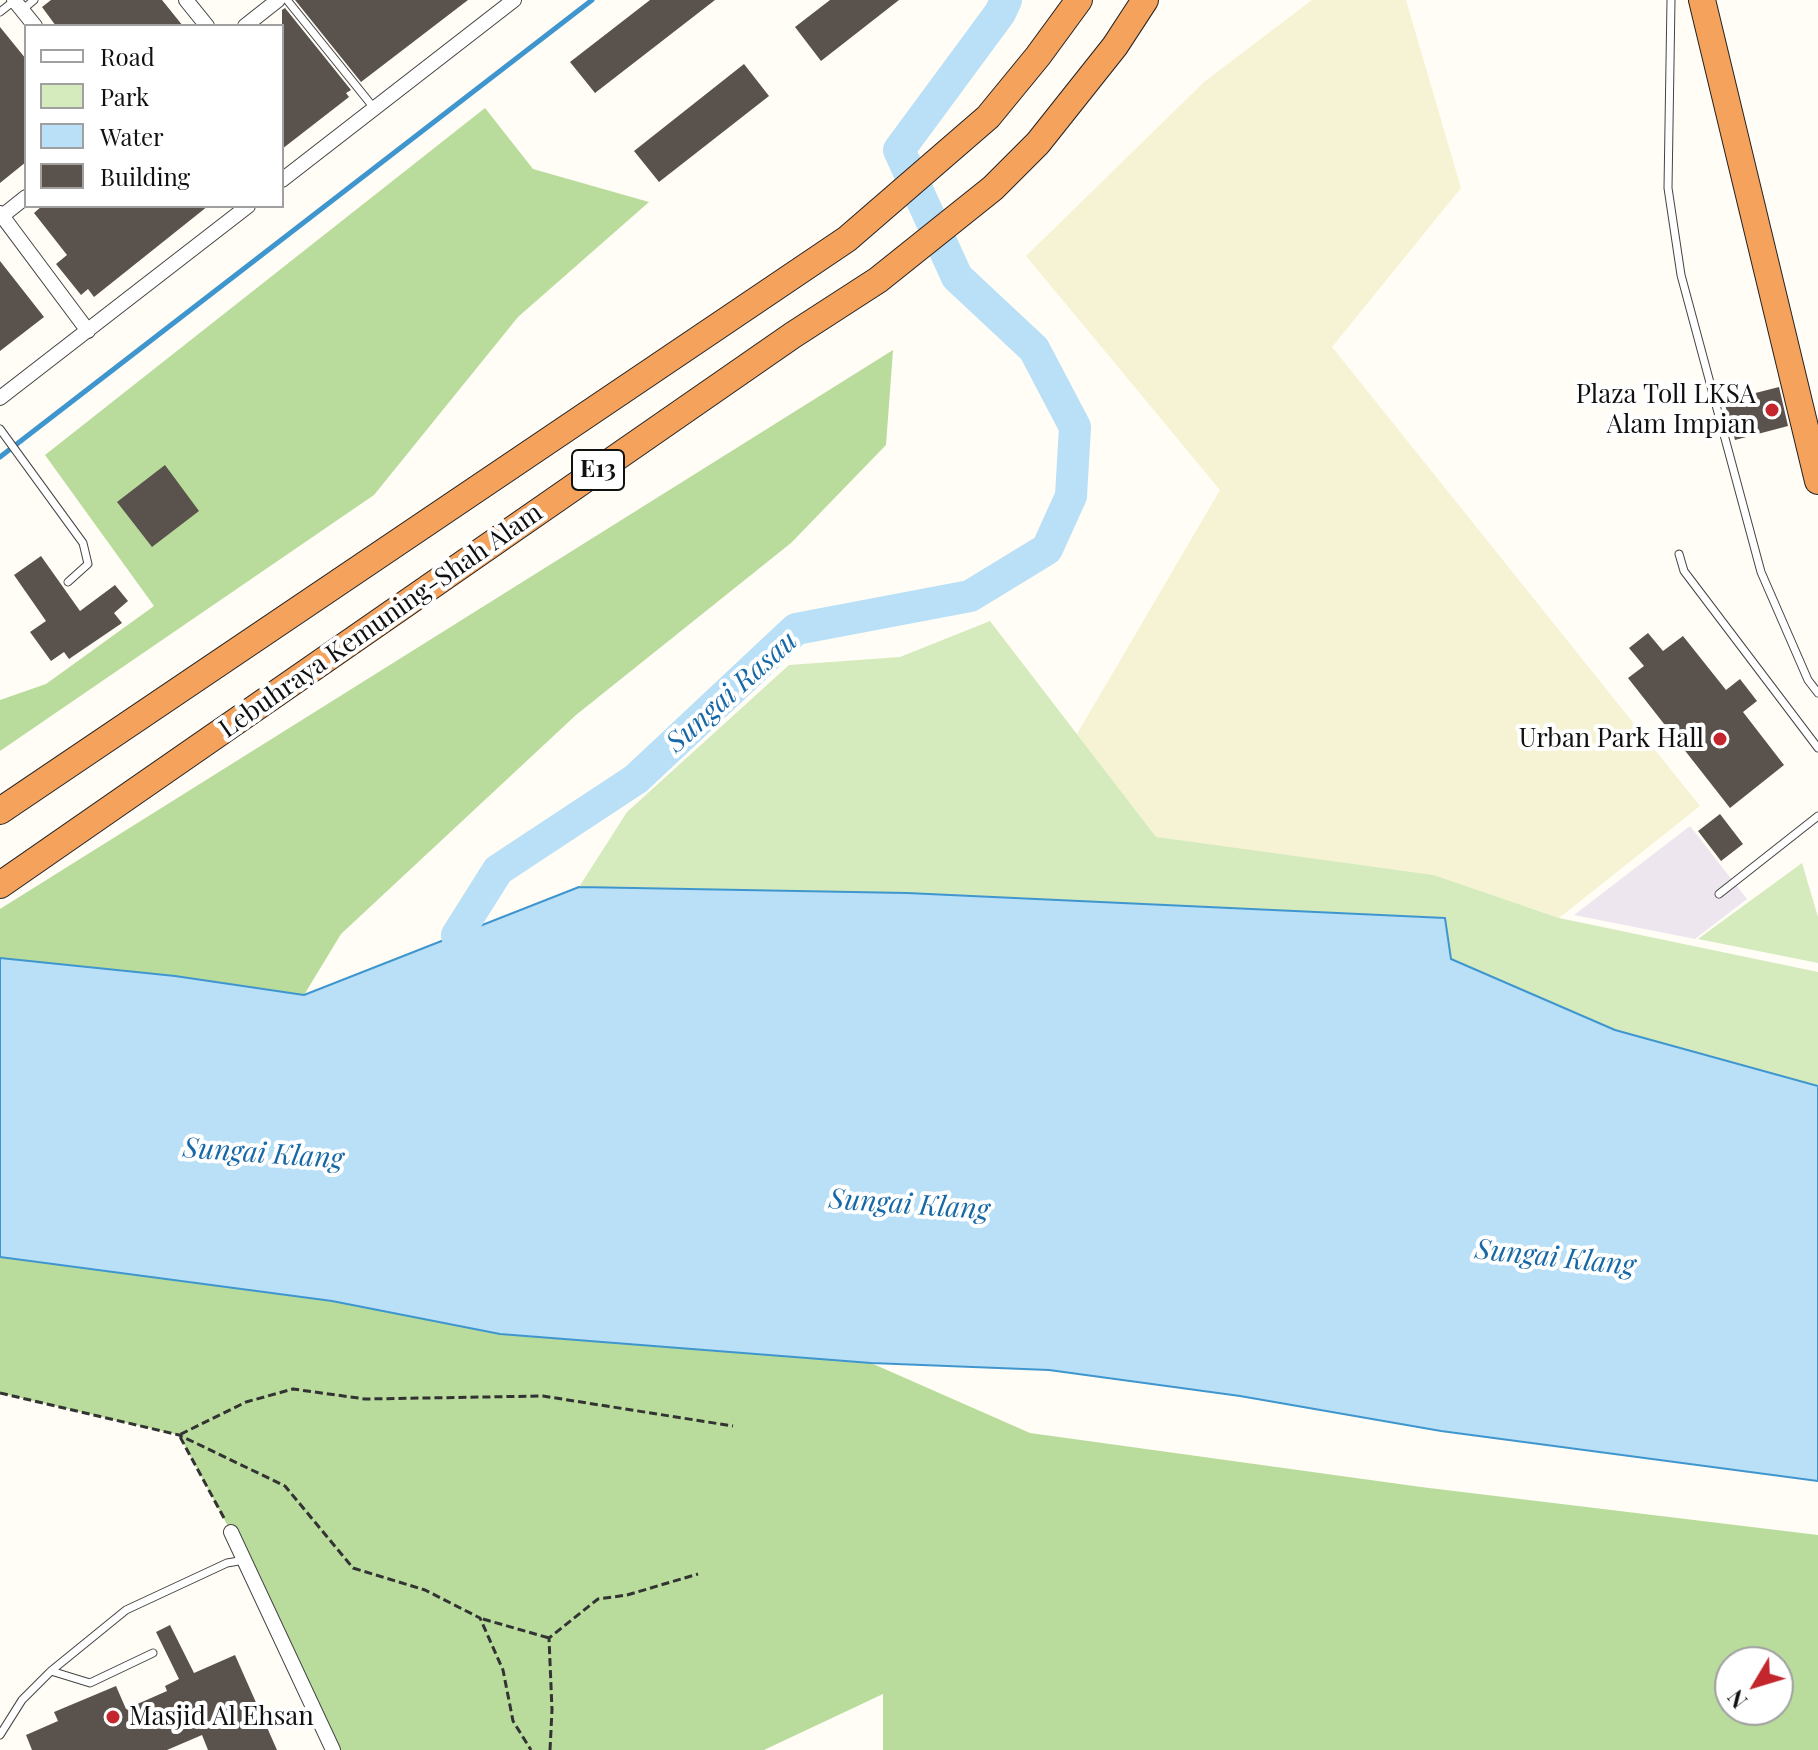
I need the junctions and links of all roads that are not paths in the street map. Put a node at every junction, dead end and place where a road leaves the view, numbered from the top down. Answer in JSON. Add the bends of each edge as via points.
{"nodes":[{"id":1,"x":186,"y":0,"type":"edge"},
{"id":2,"x":278,"y":0,"type":"edge"},
{"id":3,"x":287,"y":0,"type":"edge"},
{"id":4,"x":514,"y":0,"type":"edge"},
{"id":5,"x":1079,"y":0,"type":"edge"},
{"id":6,"x":1145,"y":0,"type":"edge"},
{"id":7,"x":1671,"y":0,"type":"edge"},
{"id":8,"x":1702,"y":0,"type":"edge"},
{"id":9,"x":21,"y":3,"type":"edge"},
{"id":10,"x":0,"y":12,"type":"edge"},
{"id":11,"x":34,"y":24,"type":"edge"},
{"id":12,"x":205,"y":24,"type":"edge"},
{"id":13,"x":248,"y":24,"type":"edge"},
{"id":14,"x":374,"y":108,"type":"junction"},
{"id":15,"x":284,"y":178,"type":"edge"},
{"id":16,"x":24,"y":198,"type":"edge"},
{"id":17,"x":245,"y":208,"type":"edge"},
{"id":18,"x":1,"y":215,"type":"edge"},
{"id":19,"x":88,"y":331,"type":"junction"},
{"id":20,"x":0,"y":398,"type":"edge"},
{"id":21,"x":0,"y":429,"type":"edge"},
{"id":22,"x":1818,"y":481,"type":"edge"},
{"id":23,"x":1679,"y":554,"type":"dead end"},
{"id":24,"x":68,"y":582,"type":"dead end"},
{"id":25,"x":1818,"y":693,"type":"edge"},
{"id":26,"x":1818,"y":748,"type":"edge"},
{"id":27,"x":0,"y":811,"type":"edge"},
{"id":28,"x":1818,"y":816,"type":"edge"},
{"id":29,"x":0,"y":885,"type":"edge"},
{"id":30,"x":1719,"y":894,"type":"dead end"},
{"id":31,"x":231,"y":1532,"type":"road end"},
{"id":32,"x":245,"y":1560,"type":"junction"},
{"id":33,"x":153,"y":1653,"type":"dead end"},
{"id":34,"x":51,"y":1671,"type":"junction"},
{"id":35,"x":0,"y":1735,"type":"edge"},
{"id":36,"x":333,"y":1750,"type":"edge"}],
"edges":[{"from":1,"to":12,"type":"street"},
{"from":2,"to":13,"type":"street"},
{"from":3,"to":14,"type":"lane"},
{"from":4,"to":14,"type":"street"},
{"from":5,"to":27,"type":"highway","name":"Lebuhraya Kemuning-Shah Alam","number":"E13","via":[[988,117],[847,239]]},
{"from":6,"to":29,"type":"highway","name":"Lebuhraya Kemuning-Shah Alam","number":"E13","via":[[1038,143],[993,188],[878,280]]},
{"from":7,"to":25,"type":"lane","via":[[1668,188],[1681,275],[1761,572]]},
{"from":8,"to":22,"type":"highway"},
{"from":9,"to":10,"type":"lane"},
{"from":9,"to":11,"type":"street"},
{"from":14,"to":15,"type":"street"},
{"from":16,"to":18,"type":"street"},
{"from":17,"to":19,"type":"street"},
{"from":18,"to":19,"type":"street"},
{"from":19,"to":20,"type":"street"},
{"from":21,"to":24,"type":"lane","via":[[83,543],[88,564]]},
{"from":23,"to":26,"type":"lane","via":[[1684,571]]},
{"from":28,"to":30,"type":"lane"},
{"from":31,"to":32,"type":"street"},
{"from":32,"to":34,"type":"lane","via":[[227,1563],[126,1610]]},
{"from":32,"to":36,"type":"street"},
{"from":33,"to":34,"type":"lane","via":[[90,1683]]},
{"from":34,"to":35,"type":"lane","via":[[22,1700]]}]}
